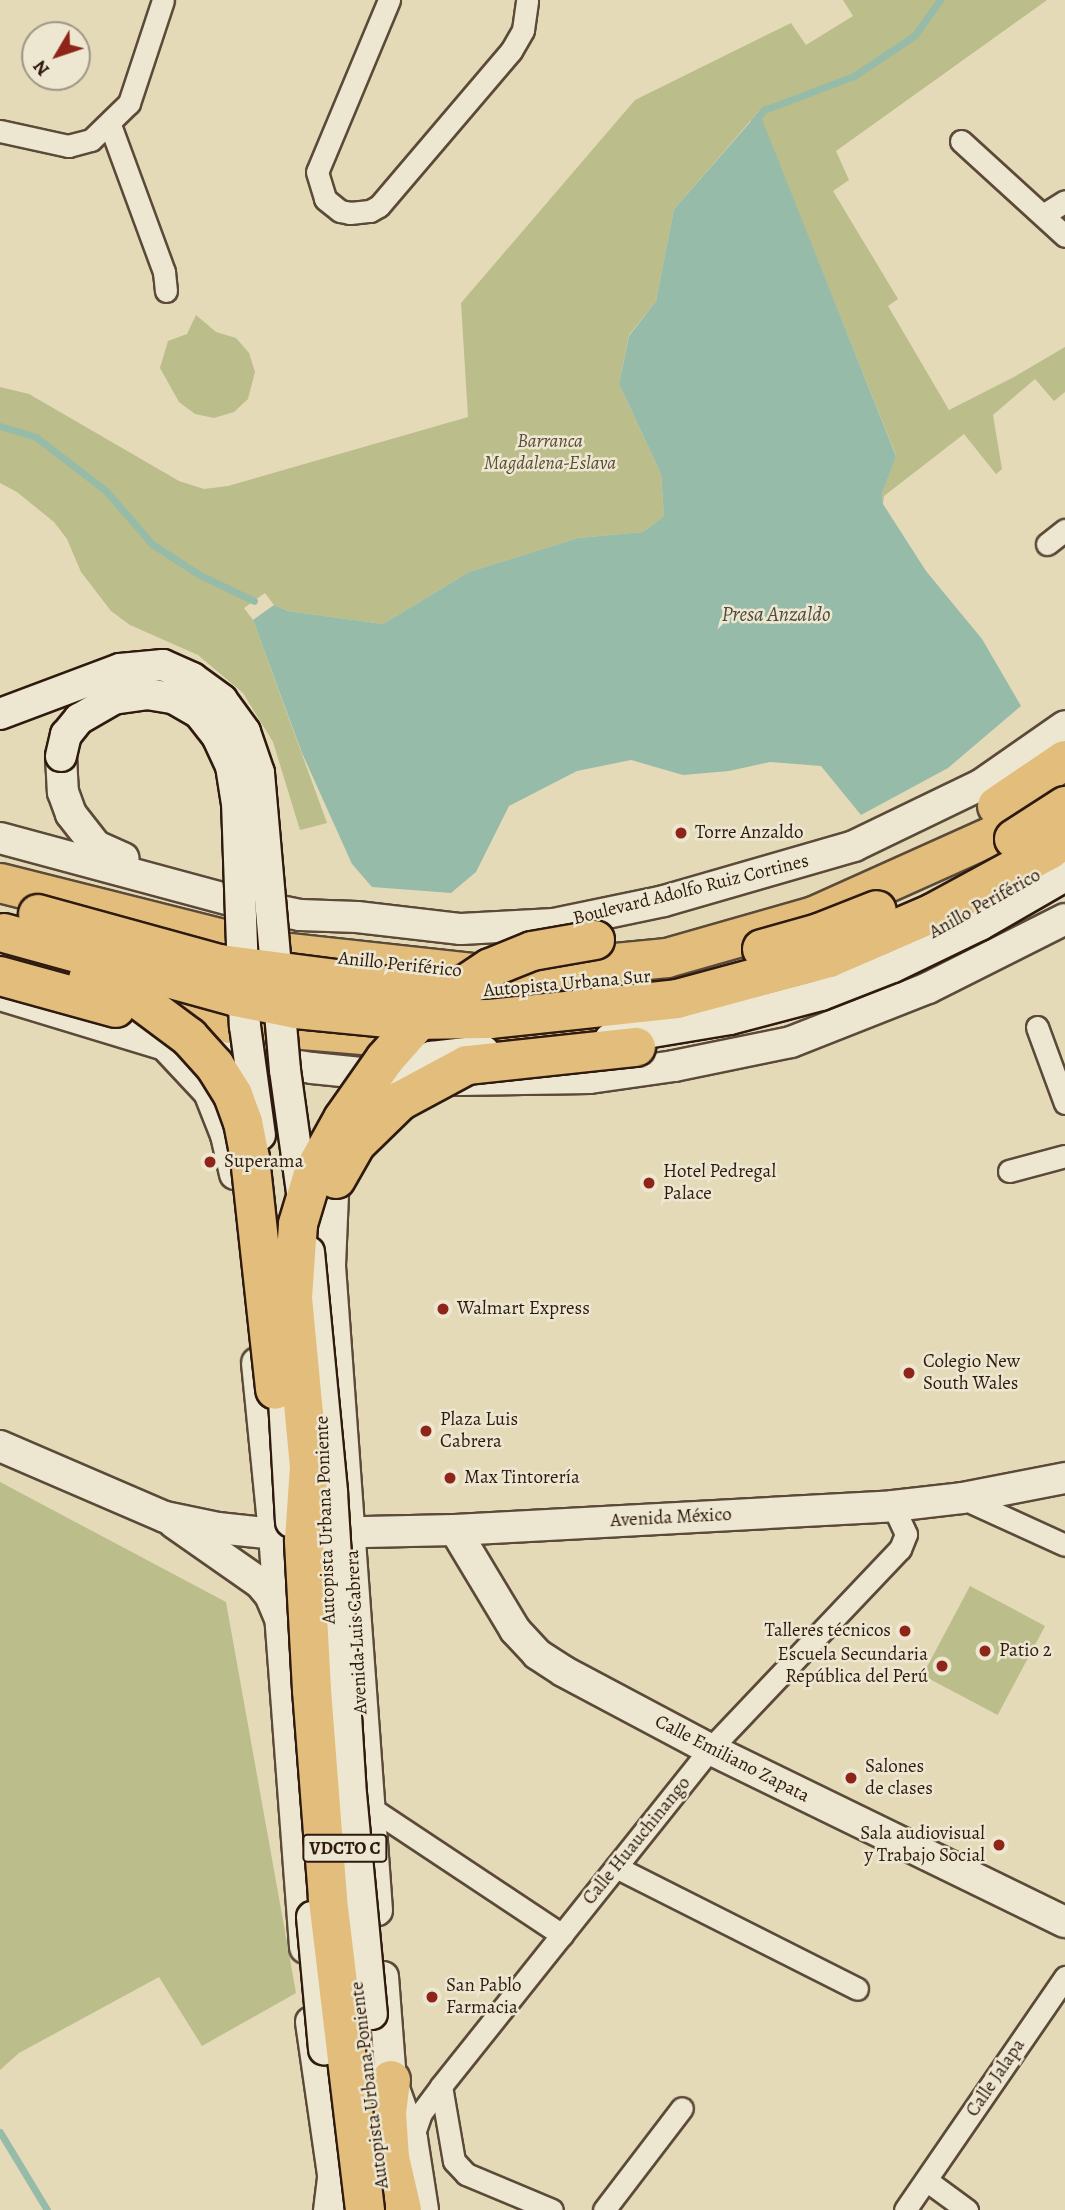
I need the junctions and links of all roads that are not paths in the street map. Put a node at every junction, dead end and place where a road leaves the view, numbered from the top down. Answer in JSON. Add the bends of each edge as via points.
{"nodes":[{"id":1,"x":163,"y":0,"type":"edge"},
{"id":2,"x":389,"y":0,"type":"edge"},
{"id":3,"x":527,"y":0,"type":"edge"},
{"id":4,"x":110,"y":125,"type":"junction"},
{"id":5,"x":0,"y":131,"type":"edge"},
{"id":6,"x":961,"y":141,"type":"dead end"},
{"id":7,"x":1065,"y":201,"type":"edge"},
{"id":8,"x":1042,"y":215,"type":"junction"},
{"id":9,"x":1065,"y":236,"type":"edge"},
{"id":10,"x":166,"y":291,"type":"dead end"},
{"id":11,"x":1065,"y":530,"type":"edge"},
{"id":12,"x":1047,"y":544,"type":"dead end"},
{"id":13,"x":0,"y":714,"type":"edge"},
{"id":14,"x":1065,"y":726,"type":"edge"},
{"id":15,"x":1065,"y":760,"type":"edge"},
{"id":16,"x":1065,"y":788,"type":"edge"},
{"id":17,"x":1065,"y":806,"type":"edge"},
{"id":18,"x":0,"y":838,"type":"edge"},
{"id":19,"x":1065,"y":838,"type":"edge"},
{"id":20,"x":1065,"y":859,"type":"edge"},
{"id":21,"x":1065,"y":876,"type":"edge"},
{"id":22,"x":0,"y":883,"type":"edge"},
{"id":23,"x":1065,"y":889,"type":"edge"},
{"id":24,"x":211,"y":894,"type":"junction"},
{"id":25,"x":241,"y":903,"type":"junction"},
{"id":26,"x":1065,"y":919,"type":"edge"},
{"id":27,"x":1,"y":933,"type":"edge"},
{"id":28,"x":0,"y":976,"type":"edge"},
{"id":29,"x":0,"y":995,"type":"edge"},
{"id":30,"x":1037,"y":1027,"type":"dead end"},
{"id":31,"x":350,"y":1035,"type":"junction"},
{"id":32,"x":166,"y":1045,"type":"junction"},
{"id":33,"x":410,"y":1077,"type":"junction"},
{"id":34,"x":494,"y":1081,"type":"junction"},
{"id":35,"x":254,"y":1096,"type":"junction"},
{"id":36,"x":1065,"y":1103,"type":"edge"},
{"id":37,"x":1065,"y":1156,"type":"edge"},
{"id":38,"x":1009,"y":1171,"type":"dead end"},
{"id":39,"x":306,"y":1223,"type":"junction"},
{"id":40,"x":0,"y":1446,"type":"edge"},
{"id":41,"x":1065,"y":1478,"type":"edge"},
{"id":42,"x":962,"y":1498,"type":"junction"},
{"id":43,"x":893,"y":1506,"type":"junction"},
{"id":44,"x":165,"y":1517,"type":"junction"},
{"id":45,"x":455,"y":1530,"type":"junction"},
{"id":46,"x":351,"y":1533,"type":"junction"},
{"id":47,"x":289,"y":1537,"type":"junction"},
{"id":48,"x":1065,"y":1545,"type":"edge"},
{"id":49,"x":281,"y":1620,"type":"junction"},
{"id":50,"x":285,"y":1703,"type":"junction"},
{"id":51,"x":362,"y":1712,"type":"junction"},
{"id":52,"x":709,"y":1749,"type":"junction"},
{"id":53,"x":368,"y":1806,"type":"junction"},
{"id":54,"x":616,"y":1867,"type":"junction"},
{"id":55,"x":1065,"y":1922,"type":"edge"},
{"id":56,"x":562,"y":1935,"type":"junction"},
{"id":57,"x":1065,"y":1977,"type":"edge"},
{"id":58,"x":857,"y":1989,"type":"dead end"},
{"id":59,"x":441,"y":2086,"type":"junction"},
{"id":60,"x":390,"y":2099,"type":"junction"},
{"id":61,"x":682,"y":2108,"type":"dead end"},
{"id":62,"x":330,"y":2155,"type":"junction"},
{"id":63,"x":926,"y":2180,"type":"junction"},
{"id":64,"x":324,"y":2210,"type":"edge"},
{"id":65,"x":342,"y":2210,"type":"edge"},
{"id":66,"x":353,"y":2210,"type":"edge"},
{"id":67,"x":365,"y":2210,"type":"edge"},
{"id":68,"x":385,"y":2210,"type":"edge"},
{"id":69,"x":394,"y":2210,"type":"edge"},
{"id":70,"x":402,"y":2210,"type":"edge"},
{"id":71,"x":423,"y":2210,"type":"edge"},
{"id":72,"x":552,"y":2210,"type":"edge"},
{"id":73,"x":604,"y":2210,"type":"edge"},
{"id":74,"x":905,"y":2210,"type":"edge"},
{"id":75,"x":967,"y":2210,"type":"edge"}],
"edges":[{"from":1,"to":4,"type":"street","via":[[129,103]]},
{"from":2,"to":3,"type":"street","via":[[317,172],[325,199],[350,213],[379,206],[511,51],[523,30]]},
{"from":4,"to":5,"type":"street","via":[[92,140],[68,146]]},
{"from":4,"to":10,"type":"street","via":[[164,272]]},
{"from":6,"to":8,"type":"street"},
{"from":7,"to":8,"type":"street"},
{"from":8,"to":9,"type":"street"},
{"from":11,"to":12,"type":"street"},
{"from":13,"to":39,"type":"main road","name":"Avenida Luis Cabrera","bridge":true,"via":[[120,669],[163,665],[192,678],[222,700],[246,732],[259,773],[265,818],[285,1070]]},
{"from":14,"to":25,"type":"main road","name":"Boulevard Adolfo Ruiz Cortines","via":[[982,784],[854,846],[664,901],[555,924],[461,929],[357,916],[300,915]]},
{"from":15,"to":47,"type":"highway","bridge":true,"via":[[948,834],[878,867],[747,913],[672,931],[532,951],[490,968],[430,1008],[360,1092],[314,1171],[298,1224],[293,1284],[309,1467]]},
{"from":16,"to":22,"type":"highway","name":"Anillo Periférico","via":[[994,835],[814,916],[667,958],[491,975],[271,951]]},
{"from":17,"to":27,"type":"highway","name":"Autopista Urbana Sur","bridge":true,"via":[[928,888],[819,933],[671,974],[489,993],[404,988]]},
{"from":18,"to":24,"type":"main road","name":"Boulevard Adolfo Ruiz Cortines"},
{"from":19,"to":27,"type":"highway","name":"Autopista Urbana Sur","bridge":true,"via":[[933,913],[829,958],[677,999],[490,1019],[408,1020],[296,1009],[223,994]]},
{"from":20,"to":31,"type":"highway","name":"Anillo Periférico","via":[[945,930],[831,978],[678,1018],[496,1040],[446,1042]]},
{"from":21,"to":39,"type":"main road","bridge":true,"via":[[980,925],[821,995],[730,1019],[616,1039],[431,1057],[399,1070],[379,1088],[336,1149]]},
{"from":23,"to":68,"type":"highway","name":"Autopista Urbana Poniente","number":"VDCTO C","bridge":true,"via":[[946,955],[825,1008],[721,1034],[467,1065],[400,1101],[356,1144],[327,1196],[317,1240],[323,1484],[339,1785],[366,2071]]},
{"from":24,"to":25,"type":"main road","name":"Boulevard Adolfo Ruiz Cortines"},
{"from":24,"to":25,"type":"main road","bridge":true,"via":[[164,870],[115,856],[96,846],[82,831],[66,803],[61,756],[66,735],[79,719],[113,699],[146,695],[173,698],[199,713],[217,736],[230,766],[237,802]]},
{"from":25,"to":35,"type":"main road","bridge":true,"via":[[245,1026]]},
{"from":26,"to":34,"type":"main road","via":[[928,988],[791,1042],[590,1078]]},
{"from":27,"to":31,"type":"highway","name":"Anillo Periférico","via":[[231,1024]]},
{"from":27,"to":47,"type":"highway","bridge":true,"via":[[63,970],[138,999],[164,1017],[215,1066],[233,1095],[250,1158]]},
{"from":28,"to":35,"type":"highway","bridge":true,"via":[[185,1027],[212,1039],[236,1064]]},
{"from":29,"to":32,"type":"main road"},
{"from":30,"to":36,"type":"street"},
{"from":31,"to":34,"type":"highway"},
{"from":32,"to":33,"type":"main road","via":[[312,1069]]},
{"from":32,"to":47,"type":"main road","via":[[209,1092],[234,1164]]},
{"from":33,"to":34,"type":"main road"},
{"from":33,"to":46,"type":"main road","name":"Avenida Luis Cabrera","via":[[352,1136],[333,1194],[330,1266]]},
{"from":35,"to":66,"type":"main road","bridge":true,"via":[[278,1276],[310,1901],[324,2049]]},
{"from":37,"to":38,"type":"street"},
{"from":39,"to":60,"type":"main road","name":"Avenida Luis Cabrera","bridge":true,"via":[[372,2014]]},
{"from":40,"to":44,"type":"main road"},
{"from":41,"to":42,"type":"main road","name":"Avenida México"},
{"from":42,"to":43,"type":"main road","name":"Avenida México"},
{"from":42,"to":48,"type":"street"},
{"from":43,"to":45,"type":"main road","name":"Avenida México"},
{"from":43,"to":52,"type":"street","name":"Calle Huauchinango","via":[[906,1534],[900,1549]]},
{"from":44,"to":47,"type":"main road","name":"Avenida México"},
{"from":44,"to":49,"type":"main road","via":[[260,1583]]},
{"from":45,"to":46,"type":"main road","name":"Avenida México"},
{"from":45,"to":52,"type":"main road","name":"Calle Emiliano Zapata","via":[[516,1630],[537,1654]]},
{"from":46,"to":47,"type":"main road","name":"Avenida México"},
{"from":46,"to":51,"type":"main road","name":"Avenida Luis Cabrera"},
{"from":47,"to":49,"type":"main road"},
{"from":47,"to":67,"type":"highway","name":"Autopista Urbana Poniente","number":"VDCTO C","bridge":true,"via":[[343,2051]]},
{"from":49,"to":50,"type":"main road"},
{"from":50,"to":51,"type":"main road","via":[[302,1683],[316,1677],[335,1678],[350,1690]]},
{"from":50,"to":62,"type":"main road","via":[[312,2029]]},
{"from":51,"to":53,"type":"main road","name":"Avenida Luis Cabrera"},
{"from":52,"to":54,"type":"street","name":"Calle Huauchinango"},
{"from":52,"to":55,"type":"main road","name":"Calle Emiliano Zapata"},
{"from":53,"to":56,"type":"street"},
{"from":53,"to":60,"type":"main road","name":"Avenida Luis Cabrera"},
{"from":54,"to":56,"type":"street","name":"Calle Huauchinango"},
{"from":54,"to":58,"type":"street"},
{"from":56,"to":59,"type":"street","name":"Calle Huauchinango"},
{"from":57,"to":63,"type":"street","name":"Calle Jalapa"},
{"from":59,"to":60,"type":"street","name":"Calle Huauchinango","via":[[421,2113]]},
{"from":59,"to":72,"type":"street","via":[[454,2161],[466,2174]]},
{"from":60,"to":69,"type":"main road","name":"Avenida Luis Cabrera"},
{"from":60,"to":70,"type":"highway","via":[[390,2158]]},
{"from":60,"to":71,"type":"main road","name":"Avenida Luis Cabrera"},
{"from":61,"to":73,"type":"street"},
{"from":62,"to":64,"type":"street"},
{"from":62,"to":65,"type":"main road"},
{"from":63,"to":74,"type":"street","name":"Calle Jalapa"},
{"from":63,"to":75,"type":"street"}]}
